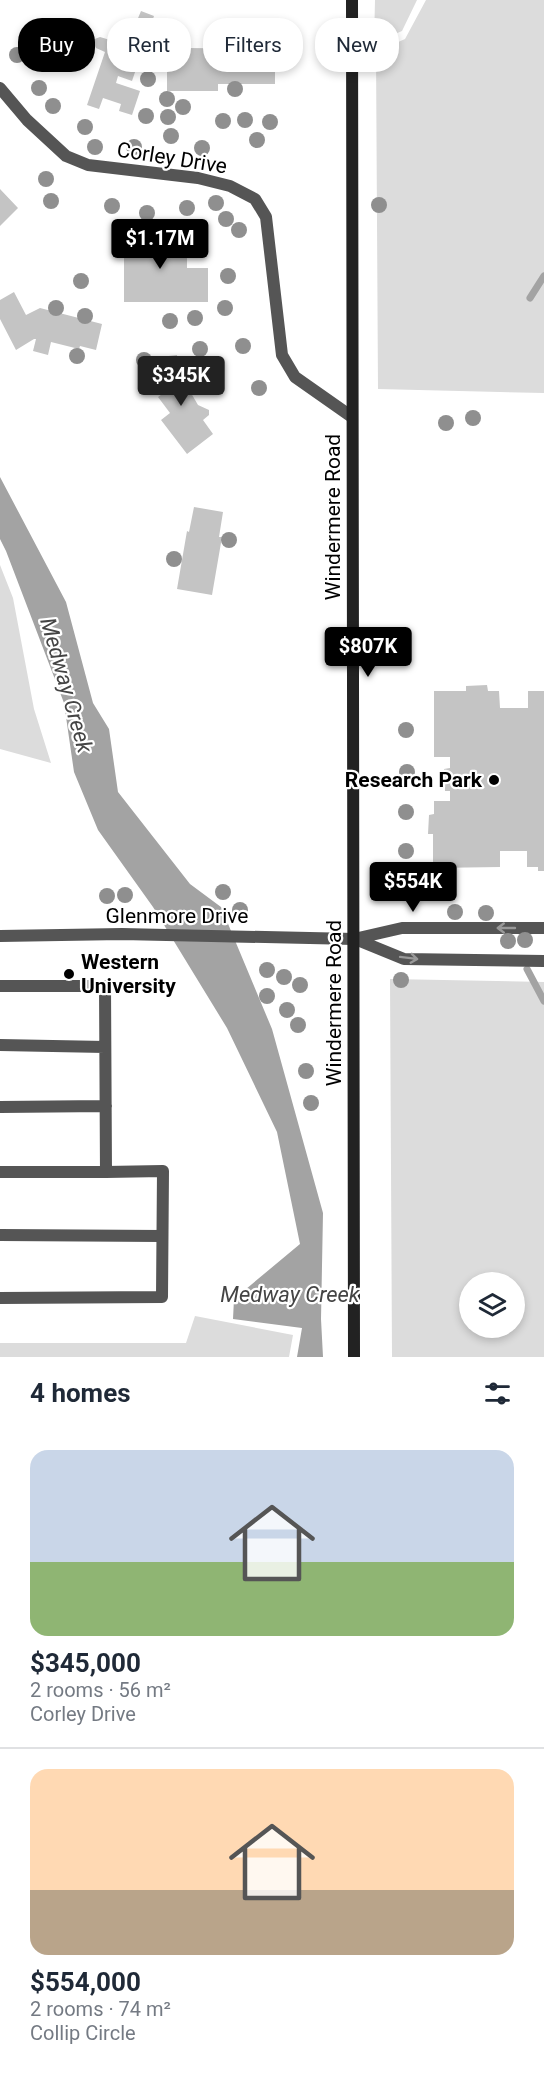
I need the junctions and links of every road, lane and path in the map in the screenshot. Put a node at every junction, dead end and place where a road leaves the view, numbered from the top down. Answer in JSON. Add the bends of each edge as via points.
{"nodes":[{"id":1,"x":352,"y":0,"type":"edge"},
{"id":2,"x":0,"y":88,"type":"edge"},
{"id":3,"x":352,"y":417,"type":"junction"},
{"id":4,"x":540,"y":928,"type":"edge"},
{"id":5,"x":0,"y":936,"type":"edge"},
{"id":6,"x":354,"y":939,"type":"junction"},
{"id":7,"x":544,"y":961,"type":"edge"},
{"id":8,"x":0,"y":986,"type":"edge"},
{"id":9,"x":0,"y":1045,"type":"edge"},
{"id":10,"x":105,"y":1047,"type":"junction"},
{"id":11,"x":106,"y":1106,"type":"junction"},
{"id":12,"x":0,"y":1107,"type":"edge"},
{"id":13,"x":0,"y":1172,"type":"edge"},
{"id":14,"x":106,"y":1172,"type":"junction"},
{"id":15,"x":0,"y":1235,"type":"edge"},
{"id":16,"x":162,"y":1236,"type":"junction"},
{"id":17,"x":0,"y":1298,"type":"edge"},
{"id":18,"x":354,"y":1357,"type":"edge"}],
"edges":[{"from":1,"to":3,"type":"street","name":"Windermere Road"},
{"from":2,"to":3,"type":"street","name":"Corley Drive","via":[[66,156],[88,165],[198,178],[230,186],[255,199],[266,217],[282,355],[294,377]]},
{"from":3,"to":6,"type":"street","name":"Windermere Road"},
{"from":4,"to":6,"type":"street","one_way":true,"via":[[402,928]]},
{"from":5,"to":6,"type":"street","name":"Glenmore Drive","via":[[245,935]]},
{"from":6,"to":7,"type":"street","one_way":true,"via":[[404,959]]},
{"from":6,"to":18,"type":"street","name":"Windermere Road"},
{"from":8,"to":10,"type":"street","via":[[105,986]]},
{"from":9,"to":10,"type":"street"},
{"from":10,"to":11,"type":"street"},
{"from":11,"to":12,"type":"street"},
{"from":11,"to":14,"type":"street"},
{"from":13,"to":14,"type":"street"},
{"from":14,"to":16,"type":"street","via":[[163,1171]]},
{"from":15,"to":16,"type":"street"},
{"from":16,"to":17,"type":"street","via":[[162,1297]]}]}
